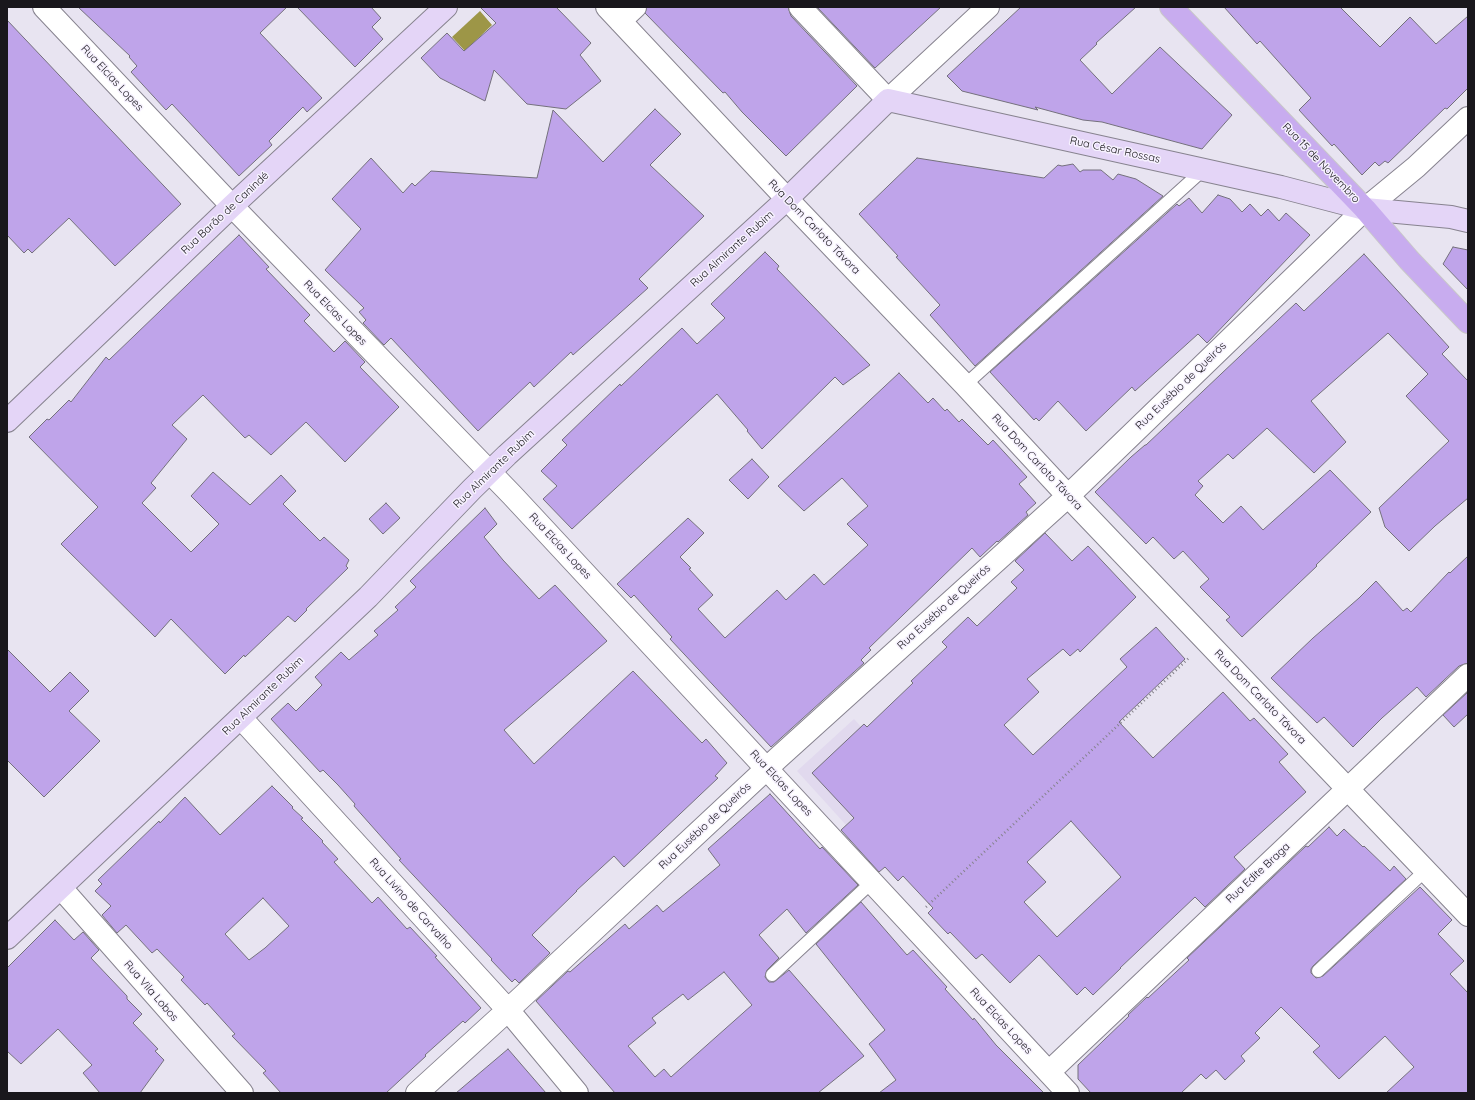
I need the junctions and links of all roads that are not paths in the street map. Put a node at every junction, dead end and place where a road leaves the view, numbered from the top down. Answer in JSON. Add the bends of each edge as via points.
{"nodes":[{"id":1,"x":44,"y":7,"type":"edge"},
{"id":2,"x":446,"y":7,"type":"edge"},
{"id":3,"x":800,"y":7,"type":"edge"},
{"id":4,"x":1172,"y":7,"type":"edge"},
{"id":5,"x":978,"y":10,"type":"edge"},
{"id":6,"x":621,"y":12,"type":"edge"},
{"id":7,"x":888,"y":100,"type":"junction"},
{"id":8,"x":1468,"y":118,"type":"edge"},
{"id":9,"x":1203,"y":170,"type":"junction"},
{"id":10,"x":787,"y":199,"type":"junction"},
{"id":11,"x":232,"y":206,"type":"junction"},
{"id":12,"x":1365,"y":208,"type":"junction"},
{"id":13,"x":1468,"y":221,"type":"edge"},
{"id":14,"x":1468,"y":322,"type":"edge"},
{"id":15,"x":965,"y":385,"type":"junction"},
{"id":16,"x":7,"y":421,"type":"edge"},
{"id":17,"x":490,"y":472,"type":"junction"},
{"id":18,"x":1068,"y":496,"type":"junction"},
{"id":19,"x":1468,"y":675,"type":"edge"},
{"id":20,"x":241,"y":718,"type":"junction"},
{"id":21,"x":767,"y":768,"type":"junction"},
{"id":22,"x":1348,"y":788,"type":"junction"},
{"id":23,"x":1426,"y":870,"type":"junction"},
{"id":24,"x":872,"y":882,"type":"junction"},
{"id":25,"x":61,"y":888,"type":"junction"},
{"id":26,"x":1468,"y":915,"type":"edge"},
{"id":27,"x":7,"y":938,"type":"edge"},
{"id":28,"x":1318,"y":971,"type":"dead end"},
{"id":29,"x":772,"y":974,"type":"dead end"},
{"id":30,"x":508,"y":1010,"type":"junction"},
{"id":31,"x":1049,"y":1072,"type":"junction"},
{"id":32,"x":242,"y":1093,"type":"edge"},
{"id":33,"x":417,"y":1093,"type":"edge"},
{"id":34,"x":577,"y":1093,"type":"edge"},
{"id":35,"x":1068,"y":1093,"type":"edge"}],
"edges":[{"from":1,"to":11,"type":"street","name":"Rua Elcias Lopes"},
{"from":2,"to":11,"type":"main road","name":"Rua Barão de Canindé"},
{"from":3,"to":7,"type":"street"},
{"from":4,"to":12,"type":"main road","name":"Rua 15 de Novembro"},
{"from":5,"to":7,"type":"street","name":"Rua Almirante Rubim"},
{"from":6,"to":10,"type":"street","name":"Rua Dom Carloto Távora"},
{"from":7,"to":9,"type":"main road","name":"Rua César Rossas"},
{"from":7,"to":10,"type":"main road","name":"Rua Almirante Rubim"},
{"from":8,"to":12,"type":"street","name":"Rua Eusébio de Queirós","via":[[1416,167]]},
{"from":9,"to":12,"type":"main road","name":"Rua César Rossas"},
{"from":9,"to":15,"type":"lane"},
{"from":10,"to":15,"type":"street","name":"Rua Dom Carloto Távora"},
{"from":10,"to":17,"type":"main road","name":"Rua Almirante Rubim"},
{"from":11,"to":16,"type":"main road","name":"Rua Barão de Canindé"},
{"from":11,"to":17,"type":"street","name":"Rua Elcias Lopes"},
{"from":12,"to":13,"type":"main road","name":"Rua César Rossas"},
{"from":12,"to":14,"type":"main road","name":"Rua 15 de Novembro","via":[[1409,260]]},
{"from":12,"to":18,"type":"street","name":"Rua Eusébio de Queirós"},
{"from":15,"to":18,"type":"street","name":"Rua Dom Carloto Távora"},
{"from":17,"to":20,"type":"main road","name":"Rua Almirante Rubim","via":[[368,596]]},
{"from":17,"to":21,"type":"street","name":"Rua Elcias Lopes"},
{"from":18,"to":21,"type":"street","name":"Rua Eusébio de Queirós"},
{"from":18,"to":22,"type":"street","name":"Rua Dom Carloto Távora"},
{"from":19,"to":22,"type":"street","name":"Rua Edite Braga"},
{"from":20,"to":25,"type":"main road","name":"Rua Almirante Rubim"},
{"from":20,"to":30,"type":"street","name":"Rua Livino de Carvalho"},
{"from":21,"to":24,"type":"street","name":"Rua Elcias Lopes"},
{"from":21,"to":30,"type":"street","name":"Rua Eusébio de Queirós"},
{"from":22,"to":23,"type":"street","name":"Rua Dom Carloto Távora"},
{"from":22,"to":31,"type":"street","name":"Rua Edite Braga"},
{"from":23,"to":26,"type":"street","name":"Rua Dom Carloto Távora"},
{"from":23,"to":28,"type":"lane"},
{"from":24,"to":29,"type":"lane"},
{"from":24,"to":31,"type":"street","name":"Rua Elcias Lopes"},
{"from":25,"to":27,"type":"main road","name":"Rua Almirante Rubim"},
{"from":25,"to":32,"type":"street","name":"Rua Vila Lobos"},
{"from":30,"to":33,"type":"street","name":"Rua Eusébio de Queirós"},
{"from":30,"to":34,"type":"street","name":"Rua Livino de Carvalho"},
{"from":31,"to":35,"type":"street","name":"Rua Elcias Lopes"}]}
